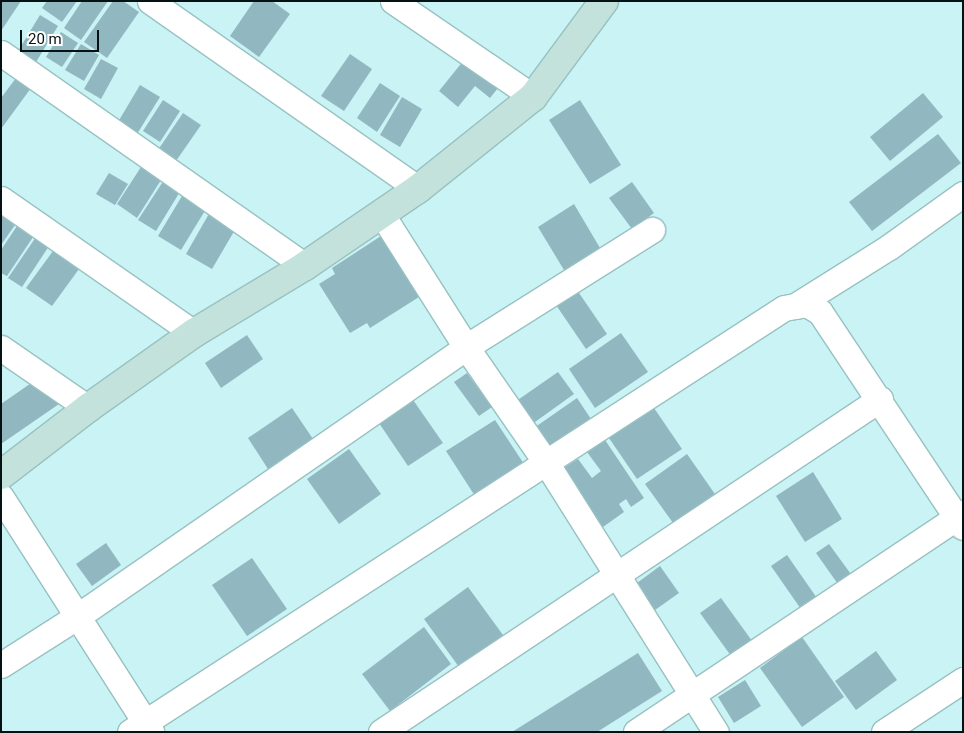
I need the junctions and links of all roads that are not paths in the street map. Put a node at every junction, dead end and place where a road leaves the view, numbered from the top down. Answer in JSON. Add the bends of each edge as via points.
{"nodes":[{"id":1,"x":393,"y":1,"type":"edge"},
{"id":2,"x":604,"y":1,"type":"edge"},
{"id":3,"x":157,"y":3,"type":"edge"},
{"id":4,"x":1,"y":53,"type":"edge"},
{"id":5,"x":532,"y":97,"type":"junction"},
{"id":6,"x":418,"y":189,"type":"junction"},
{"id":7,"x":963,"y":194,"type":"edge"},
{"id":8,"x":1,"y":199,"type":"edge"},
{"id":9,"x":381,"y":213,"type":"junction"},
{"id":10,"x":652,"y":230,"type":"dead end"},
{"id":11,"x":305,"y":266,"type":"junction"},
{"id":12,"x":795,"y":306,"type":"junction"},
{"id":13,"x":194,"y":333,"type":"junction"},
{"id":14,"x":466,"y":347,"type":"junction"},
{"id":15,"x":1,"y":348,"type":"edge"},
{"id":16,"x":880,"y":399,"type":"junction"},
{"id":17,"x":88,"y":408,"type":"junction"},
{"id":18,"x":547,"y":464,"type":"junction"},
{"id":19,"x":1,"y":475,"type":"edge"},
{"id":20,"x":1,"y":496,"type":"edge"},
{"id":21,"x":961,"y":520,"type":"edge"},
{"id":22,"x":616,"y":575,"type":"junction"},
{"id":23,"x":78,"y":616,"type":"junction"},
{"id":24,"x":1,"y":664,"type":"edge"},
{"id":25,"x":963,"y":680,"type":"edge"},
{"id":26,"x":692,"y":694,"type":"junction"},
{"id":27,"x":142,"y":729,"type":"edge"},
{"id":28,"x":381,"y":732,"type":"edge"},
{"id":29,"x":636,"y":732,"type":"edge"},
{"id":30,"x":716,"y":732,"type":"edge"},
{"id":31,"x":884,"y":732,"type":"edge"}],
"edges":[{"from":1,"to":5,"type":"street"},
{"from":2,"to":5,"type":"street"},
{"from":3,"to":6,"type":"street"},
{"from":4,"to":11,"type":"street"},
{"from":5,"to":6,"type":"street"},
{"from":6,"to":9,"type":"street"},
{"from":7,"to":12,"type":"street","via":[[889,247]]},
{"from":8,"to":13,"type":"street"},
{"from":9,"to":11,"type":"street"},
{"from":9,"to":14,"type":"street"},
{"from":10,"to":14,"type":"street"},
{"from":11,"to":13,"type":"street"},
{"from":12,"to":16,"type":"street","via":[[806,304],[820,312]]},
{"from":12,"to":18,"type":"street","via":[[784,308]]},
{"from":13,"to":17,"type":"street"},
{"from":14,"to":18,"type":"street"},
{"from":14,"to":23,"type":"street"},
{"from":15,"to":17,"type":"street"},
{"from":16,"to":21,"type":"street"},
{"from":16,"to":22,"type":"street"},
{"from":17,"to":19,"type":"street"},
{"from":18,"to":22,"type":"street"},
{"from":18,"to":27,"type":"street"},
{"from":20,"to":23,"type":"street"},
{"from":21,"to":26,"type":"street"},
{"from":22,"to":26,"type":"street"},
{"from":22,"to":28,"type":"street"},
{"from":23,"to":24,"type":"street"},
{"from":23,"to":27,"type":"street"},
{"from":25,"to":31,"type":"street"},
{"from":26,"to":29,"type":"street"},
{"from":26,"to":30,"type":"street"}]}
